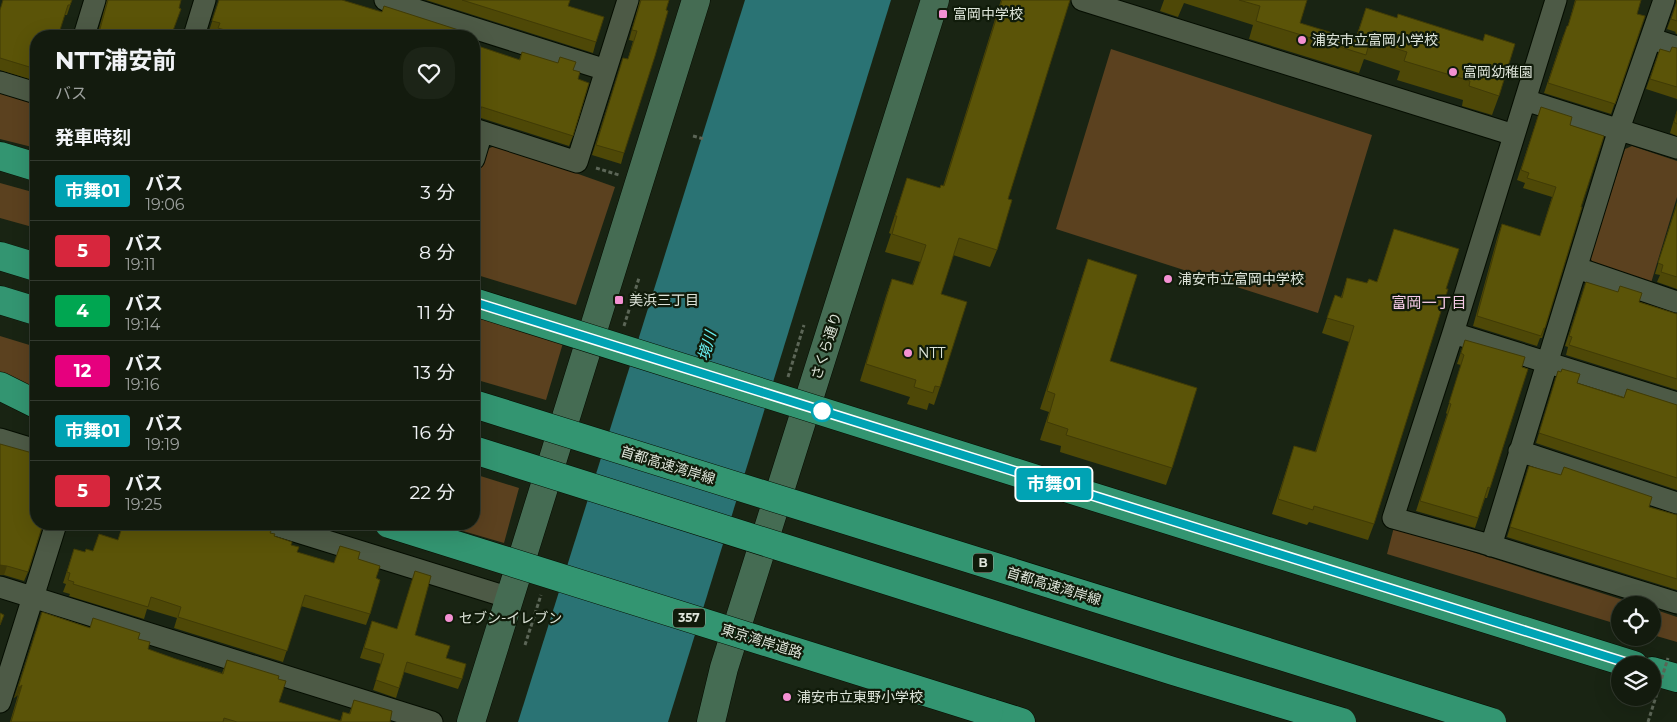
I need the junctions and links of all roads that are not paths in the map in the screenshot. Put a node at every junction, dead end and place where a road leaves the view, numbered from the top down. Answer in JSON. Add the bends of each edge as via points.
{"nodes":[{"id":1,"x":95,"y":0,"type":"edge"},
{"id":2,"x":205,"y":0,"type":"edge"},
{"id":3,"x":385,"y":0,"type":"edge"},
{"id":4,"x":628,"y":0,"type":"edge"},
{"id":5,"x":696,"y":0,"type":"edge"},
{"id":6,"x":935,"y":0,"type":"edge"},
{"id":7,"x":1082,"y":0,"type":"edge"},
{"id":8,"x":1556,"y":0,"type":"edge"},
{"id":9,"x":1664,"y":0,"type":"edge"},
{"id":10,"x":86,"y":30,"type":"edge"},
{"id":11,"x":196,"y":30,"type":"edge"},
{"id":12,"x":480,"y":30,"type":"edge"},
{"id":13,"x":480,"y":30,"type":"edge"},
{"id":14,"x":1652,"y":39,"type":"junction"},
{"id":15,"x":1677,"y":47,"type":"edge"},
{"id":16,"x":606,"y":70,"type":"junction"},
{"id":17,"x":0,"y":82,"type":"edge"},
{"id":18,"x":30,"y":92,"type":"edge"},
{"id":19,"x":1526,"y":100,"type":"junction"},
{"id":20,"x":1619,"y":129,"type":"junction"},
{"id":21,"x":480,"y":132,"type":"edge"},
{"id":22,"x":1514,"y":135,"type":"junction"},
{"id":23,"x":1677,"y":148,"type":"edge"},
{"id":24,"x":0,"y":256,"type":"edge"},
{"id":25,"x":30,"y":265,"type":"edge"},
{"id":26,"x":1577,"y":268,"type":"junction"},
{"id":27,"x":0,"y":300,"type":"edge"},
{"id":28,"x":1677,"y":302,"type":"edge"},
{"id":29,"x":480,"y":304,"type":"edge"},
{"id":30,"x":30,"y":310,"type":"edge"},
{"id":31,"x":1453,"y":333,"type":"junction"},
{"id":32,"x":1548,"y":362,"type":"junction"},
{"id":33,"x":0,"y":386,"type":"edge"},
{"id":34,"x":30,"y":401,"type":"edge"},
{"id":35,"x":0,"y":402,"type":"edge"},
{"id":36,"x":1677,"y":403,"type":"edge"},
{"id":37,"x":480,"y":406,"type":"edge"},
{"id":38,"x":30,"y":411,"type":"edge"},
{"id":39,"x":0,"y":439,"type":"edge"},
{"id":40,"x":30,"y":448,"type":"edge"},
{"id":41,"x":1519,"y":451,"type":"junction"},
{"id":42,"x":480,"y":452,"type":"edge"},
{"id":43,"x":1677,"y":503,"type":"edge"},
{"id":44,"x":54,"y":530,"type":"edge"},
{"id":45,"x":291,"y":530,"type":"edge"},
{"id":46,"x":408,"y":530,"type":"edge"},
{"id":47,"x":1491,"y":546,"type":"junction"},
{"id":48,"x":0,"y":587,"type":"edge"},
{"id":49,"x":33,"y":597,"type":"junction"},
{"id":50,"x":510,"y":598,"type":"junction"},
{"id":51,"x":1677,"y":603,"type":"edge"},
{"id":52,"x":1611,"y":658,"type":"edge"},
{"id":53,"x":0,"y":702,"type":"edge"},
{"id":54,"x":432,"y":722,"type":"edge"},
{"id":55,"x":471,"y":722,"type":"edge"},
{"id":56,"x":711,"y":722,"type":"edge"},
{"id":57,"x":1021,"y":722,"type":"edge"},
{"id":58,"x":1342,"y":722,"type":"edge"},
{"id":59,"x":1492,"y":722,"type":"edge"}],
"edges":[{"from":1,"to":10,"type":"street"},
{"from":2,"to":11,"type":"street"},
{"from":3,"to":12,"type":"street"},
{"from":4,"to":16,"type":"street"},
{"from":5,"to":50,"type":"street"},
{"from":6,"to":56,"type":"street","name":"さくら通り","via":[[724,668]]},
{"from":7,"to":22,"type":"street"},
{"from":8,"to":19,"type":"street"},
{"from":9,"to":14,"type":"street"},
{"from":13,"to":16,"type":"street"},
{"from":14,"to":15,"type":"street"},
{"from":14,"to":20,"type":"street"},
{"from":16,"to":21,"type":"street","via":[[577,162]]},
{"from":17,"to":18,"type":"street"},
{"from":19,"to":20,"type":"street"},
{"from":19,"to":22,"type":"street"},
{"from":20,"to":23,"type":"street"},
{"from":20,"to":26,"type":"street"},
{"from":22,"to":31,"type":"street"},
{"from":24,"to":25,"type":"highway"},
{"from":26,"to":28,"type":"street"},
{"from":26,"to":32,"type":"street"},
{"from":27,"to":30,"type":"highway"},
{"from":29,"to":52,"type":"highway","bridge":true},
{"from":31,"to":32,"type":"street"},
{"from":31,"to":47,"type":"street","via":[[1393,518]]},
{"from":32,"to":36,"type":"street"},
{"from":32,"to":41,"type":"street"},
{"from":33,"to":34,"type":"highway"},
{"from":35,"to":38,"type":"highway"},
{"from":37,"to":59,"type":"highway","name":"首都高速湾岸線","number":"B","bridge":true},
{"from":39,"to":40,"type":"street"},
{"from":41,"to":43,"type":"street"},
{"from":41,"to":47,"type":"street"},
{"from":42,"to":58,"type":"highway","bridge":true},
{"from":44,"to":49,"type":"street"},
{"from":45,"to":50,"type":"street"},
{"from":46,"to":57,"type":"highway","name":"東京湾岸道路","number":"357","bridge":true},
{"from":47,"to":51,"type":"street"},
{"from":48,"to":49,"type":"street"},
{"from":49,"to":53,"type":"street"},
{"from":49,"to":54,"type":"street"},
{"from":50,"to":55,"type":"street"}]}
